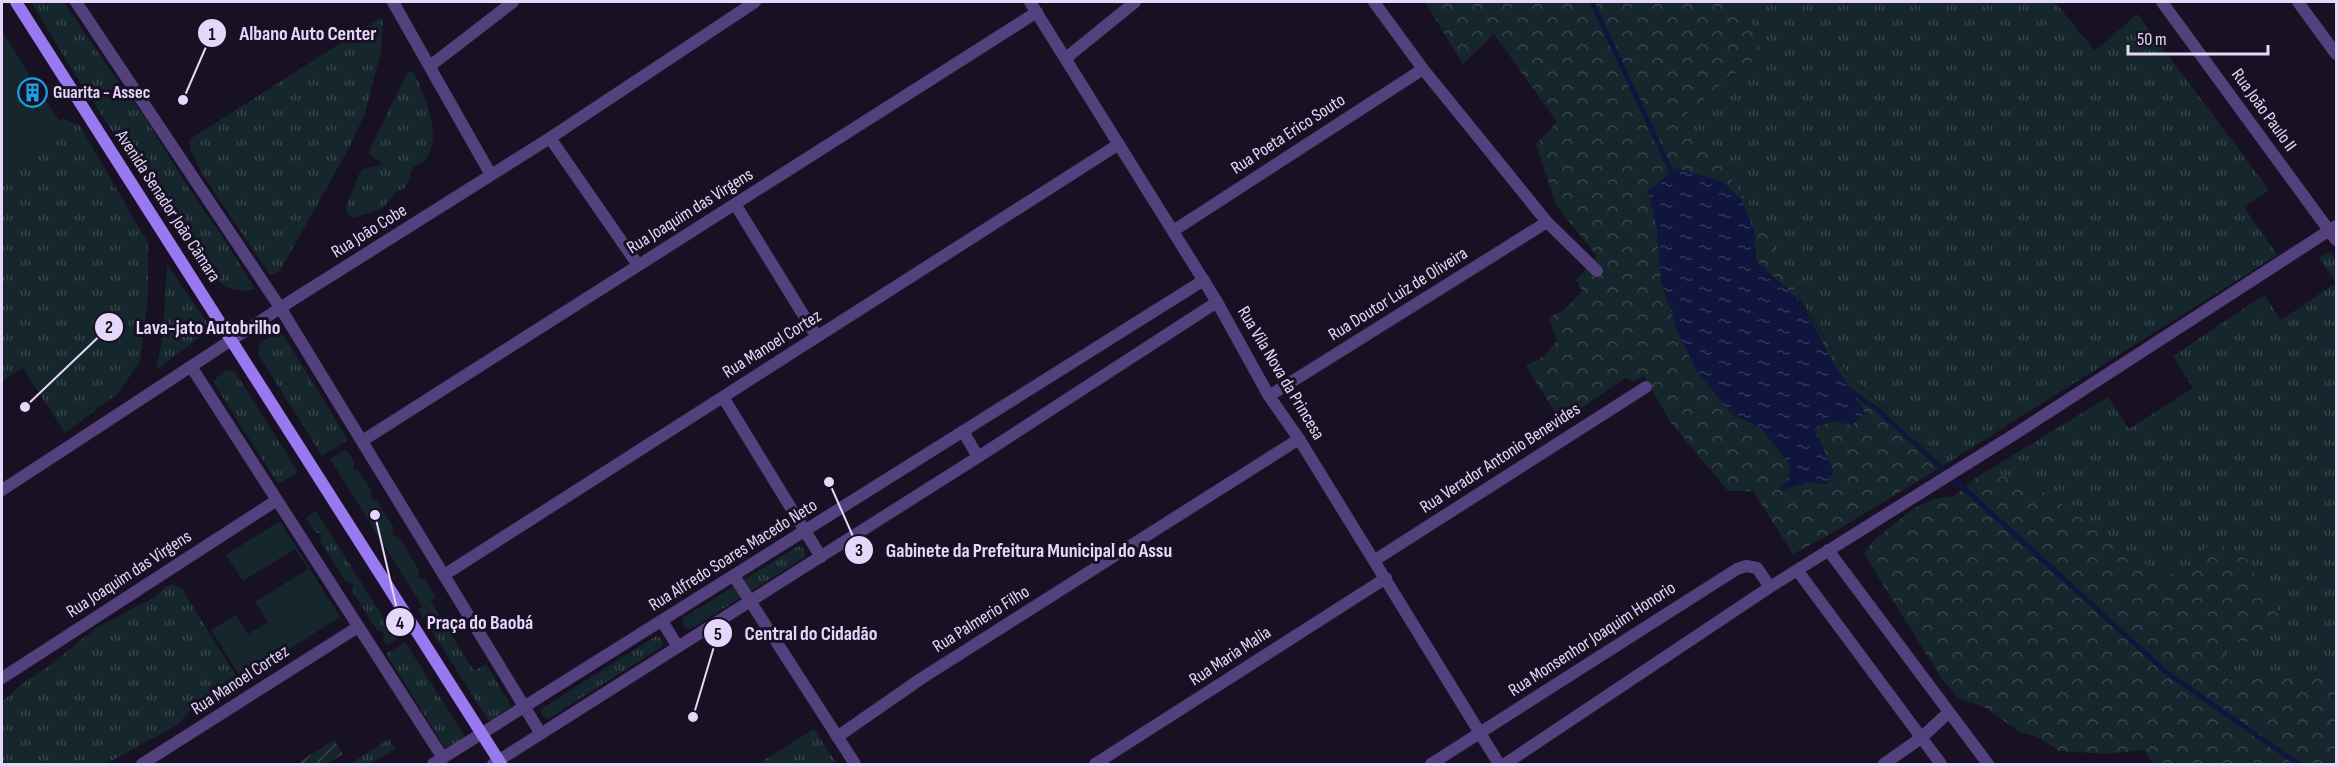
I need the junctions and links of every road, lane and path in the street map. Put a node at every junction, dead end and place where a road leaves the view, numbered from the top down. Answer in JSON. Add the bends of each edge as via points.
{"nodes":[{"id":1,"x":16,"y":2,"type":"edge"},
{"id":2,"x":76,"y":2,"type":"edge"},
{"id":3,"x":393,"y":2,"type":"edge"},
{"id":4,"x":513,"y":2,"type":"edge"},
{"id":5,"x":755,"y":2,"type":"edge"},
{"id":6,"x":1030,"y":2,"type":"edge"},
{"id":7,"x":1135,"y":2,"type":"edge"},
{"id":8,"x":1374,"y":2,"type":"edge"},
{"id":9,"x":2162,"y":2,"type":"edge"},
{"id":10,"x":2298,"y":2,"type":"edge"},
{"id":11,"x":1037,"y":12,"type":"junction"},
{"id":12,"x":2337,"y":54,"type":"edge"},
{"id":13,"x":1066,"y":58,"type":"junction"},
{"id":14,"x":430,"y":66,"type":"junction"},
{"id":15,"x":1423,"y":69,"type":"junction"},
{"id":16,"x":550,"y":138,"type":"junction"},
{"id":17,"x":1119,"y":144,"type":"junction"},
{"id":18,"x":491,"y":175,"type":"junction"},
{"id":19,"x":735,"y":204,"type":"junction"},
{"id":20,"x":1546,"y":222,"type":"junction"},
{"id":21,"x":1173,"y":231,"type":"junction"},
{"id":22,"x":2334,"y":232,"type":"edge"},
{"id":23,"x":638,"y":265,"type":"junction"},
{"id":24,"x":1597,"y":271,"type":"dead end"},
{"id":25,"x":1204,"y":280,"type":"junction"},
{"id":26,"x":1217,"y":302,"type":"junction"},
{"id":27,"x":281,"y":309,"type":"junction"},
{"id":28,"x":817,"y":337,"type":"junction"},
{"id":29,"x":233,"y":340,"type":"junction"},
{"id":30,"x":192,"y":368,"type":"junction"},
{"id":31,"x":1646,"y":387,"type":"dead end"},
{"id":32,"x":1269,"y":396,"type":"junction"},
{"id":33,"x":723,"y":397,"type":"junction"},
{"id":34,"x":963,"y":431,"type":"junction"},
{"id":35,"x":1299,"y":439,"type":"junction"},
{"id":36,"x":362,"y":441,"type":"junction"},
{"id":37,"x":978,"y":457,"type":"junction"},
{"id":38,"x":2,"y":490,"type":"edge"},
{"id":39,"x":277,"y":500,"type":"junction"},
{"id":40,"x":806,"y":531,"type":"junction"},
{"id":41,"x":1828,"y":550,"type":"junction"},
{"id":42,"x":821,"y":557,"type":"junction"},
{"id":43,"x":1374,"y":560,"type":"junction"},
{"id":44,"x":1797,"y":570,"type":"junction"},
{"id":45,"x":444,"y":575,"type":"junction"},
{"id":46,"x":734,"y":576,"type":"junction"},
{"id":47,"x":1386,"y":578,"type":"junction"},
{"id":48,"x":1770,"y":587,"type":"junction"},
{"id":49,"x":750,"y":601,"type":"junction"},
{"id":50,"x":662,"y":621,"type":"junction"},
{"id":51,"x":358,"y":627,"type":"junction"},
{"id":52,"x":678,"y":647,"type":"junction"},
{"id":53,"x":2,"y":678,"type":"edge"},
{"id":54,"x":525,"y":707,"type":"junction"},
{"id":55,"x":1948,"y":712,"type":"junction"},
{"id":56,"x":481,"y":734,"type":"junction"},
{"id":57,"x":541,"y":734,"type":"junction"},
{"id":58,"x":1481,"y":734,"type":"junction"},
{"id":59,"x":837,"y":737,"type":"junction"},
{"id":60,"x":1921,"y":738,"type":"junction"},
{"id":61,"x":438,"y":761,"type":"edge"},
{"id":62,"x":497,"y":763,"type":"edge"},
{"id":63,"x":142,"y":765,"type":"edge"},
{"id":64,"x":855,"y":765,"type":"edge"},
{"id":65,"x":1095,"y":765,"type":"edge"},
{"id":66,"x":1431,"y":765,"type":"edge"},
{"id":67,"x":1499,"y":765,"type":"edge"},
{"id":68,"x":1505,"y":765,"type":"edge"},
{"id":69,"x":1884,"y":765,"type":"edge"},
{"id":70,"x":1941,"y":765,"type":"edge"},
{"id":71,"x":1988,"y":765,"type":"edge"}],
"edges":[{"from":1,"to":29,"type":"main road","name":"Avenida Senador João Câmara"},
{"from":2,"to":27,"type":"street","name":"Avenida Senador João Câmara"},
{"from":3,"to":14,"type":"street"},
{"from":4,"to":14,"type":"street"},
{"from":5,"to":16,"type":"street","name":"Rua João Cobe"},
{"from":6,"to":11,"type":"street","name":"Rua Vila Nova da Princesa"},
{"from":7,"to":13,"type":"street"},
{"from":8,"to":15,"type":"street"},
{"from":9,"to":22,"type":"street","name":"Rua João Paulo II"},
{"from":10,"to":12,"type":"street"},
{"from":11,"to":13,"type":"street","name":"Rua Vila Nova da Princesa"},
{"from":11,"to":19,"type":"street","name":"Rua Joaquim das Virgens"},
{"from":13,"to":17,"type":"street","name":"Rua Vila Nova da Princesa"},
{"from":14,"to":18,"type":"street"},
{"from":15,"to":20,"type":"street"},
{"from":15,"to":21,"type":"street","name":"Rua Poeta Erico Souto"},
{"from":16,"to":18,"type":"street","name":"Rua João Cobe"},
{"from":16,"to":23,"type":"street"},
{"from":17,"to":21,"type":"street","name":"Rua Vila Nova da Princesa"},
{"from":17,"to":28,"type":"street","name":"Rua Manoel Cortez"},
{"from":18,"to":27,"type":"street","name":"Rua João Cobe"},
{"from":19,"to":23,"type":"street","name":"Rua Joaquim das Virgens"},
{"from":19,"to":28,"type":"street"},
{"from":20,"to":24,"type":"street"},
{"from":20,"to":32,"type":"street","name":"Rua Doutor Luiz de Oliveira"},
{"from":21,"to":25,"type":"street","name":"Rua Vila Nova da Princesa"},
{"from":22,"to":41,"type":"street"},
{"from":23,"to":36,"type":"street","name":"Rua Joaquim das Virgens"},
{"from":25,"to":26,"type":"street","name":"Rua Vila Nova da Princesa"},
{"from":25,"to":34,"type":"street","name":"Rua Alfredo Soares Macedo Neto"},
{"from":26,"to":32,"type":"street","name":"Rua Vila Nova da Princesa"},
{"from":26,"to":37,"type":"street"},
{"from":27,"to":29,"type":"street","name":"Rua João Cobe"},
{"from":27,"to":36,"type":"street","name":"Avenida Senador João Câmara"},
{"from":28,"to":33,"type":"street","name":"Rua Manoel Cortez"},
{"from":29,"to":30,"type":"street","name":"Rua João Cobe"},
{"from":29,"to":56,"type":"main road","name":"Avenida Senador João Câmara"},
{"from":30,"to":38,"type":"street","name":"Rua João Cobe"},
{"from":30,"to":39,"type":"street"},
{"from":31,"to":43,"type":"street","name":"Rua Verador Antonio Benevides"},
{"from":32,"to":35,"type":"street","name":"Rua Vila Nova da Princesa"},
{"from":33,"to":40,"type":"street"},
{"from":33,"to":45,"type":"street","name":"Rua Manoel Cortez"},
{"from":34,"to":37,"type":"street"},
{"from":34,"to":40,"type":"street","name":"Rua Alfredo Soares Macedo Neto"},
{"from":35,"to":43,"type":"street","name":"Rua Vila Nova da Princesa"},
{"from":35,"to":59,"type":"street","name":"Rua Palmerio Filho","via":[[922,678]]},
{"from":36,"to":45,"type":"street","name":"Avenida Senador João Câmara"},
{"from":37,"to":42,"type":"street"},
{"from":39,"to":51,"type":"street"},
{"from":39,"to":53,"type":"street","name":"Rua Joaquim das Virgens"},
{"from":40,"to":42,"type":"street"},
{"from":40,"to":46,"type":"street","name":"Rua Alfredo Soares Macedo Neto"},
{"from":41,"to":44,"type":"street"},
{"from":41,"to":55,"type":"street"},
{"from":42,"to":49,"type":"street"},
{"from":43,"to":47,"type":"street","name":"Rua Vila Nova da Princesa"},
{"from":44,"to":48,"type":"street"},
{"from":44,"to":60,"type":"street"},
{"from":45,"to":54,"type":"street","name":"Avenida Senador João Câmara"},
{"from":46,"to":49,"type":"street"},
{"from":46,"to":50,"type":"street","name":"Rua Alfredo Soares Macedo Neto"},
{"from":47,"to":58,"type":"street","name":"Rua Vila Nova da Princesa"},
{"from":47,"to":65,"type":"street","name":"Rua Maria Malia"},
{"from":48,"to":58,"type":"street","name":"Rua Monsenhor Joaquim Honorio","via":[[1756,568],[1737,569]]},
{"from":48,"to":68,"type":"street"},
{"from":49,"to":52,"type":"street"},
{"from":49,"to":59,"type":"street"},
{"from":50,"to":52,"type":"street"},
{"from":50,"to":54,"type":"street","name":"Rua Alfredo Soares Macedo Neto"},
{"from":51,"to":61,"type":"street"},
{"from":51,"to":63,"type":"street","name":"Rua Manoel Cortez"},
{"from":52,"to":57,"type":"street"},
{"from":54,"to":56,"type":"street","name":"Rua Alfredo Soares Macedo Neto"},
{"from":54,"to":57,"type":"street","name":"Avenida Senador João Câmara"},
{"from":55,"to":60,"type":"street"},
{"from":55,"to":71,"type":"street"},
{"from":56,"to":61,"type":"street","name":"Rua Alfredo Soares Macedo Neto"},
{"from":56,"to":62,"type":"main road","name":"Avenida Senador João Câmara"},
{"from":57,"to":62,"type":"street"},
{"from":58,"to":66,"type":"street","name":"Rua Monsenhor Joaquim Honorio"},
{"from":58,"to":67,"type":"street","name":"Rua Vila Nova da Princesa"},
{"from":59,"to":64,"type":"street"},
{"from":60,"to":69,"type":"street"},
{"from":60,"to":70,"type":"street"}]}
